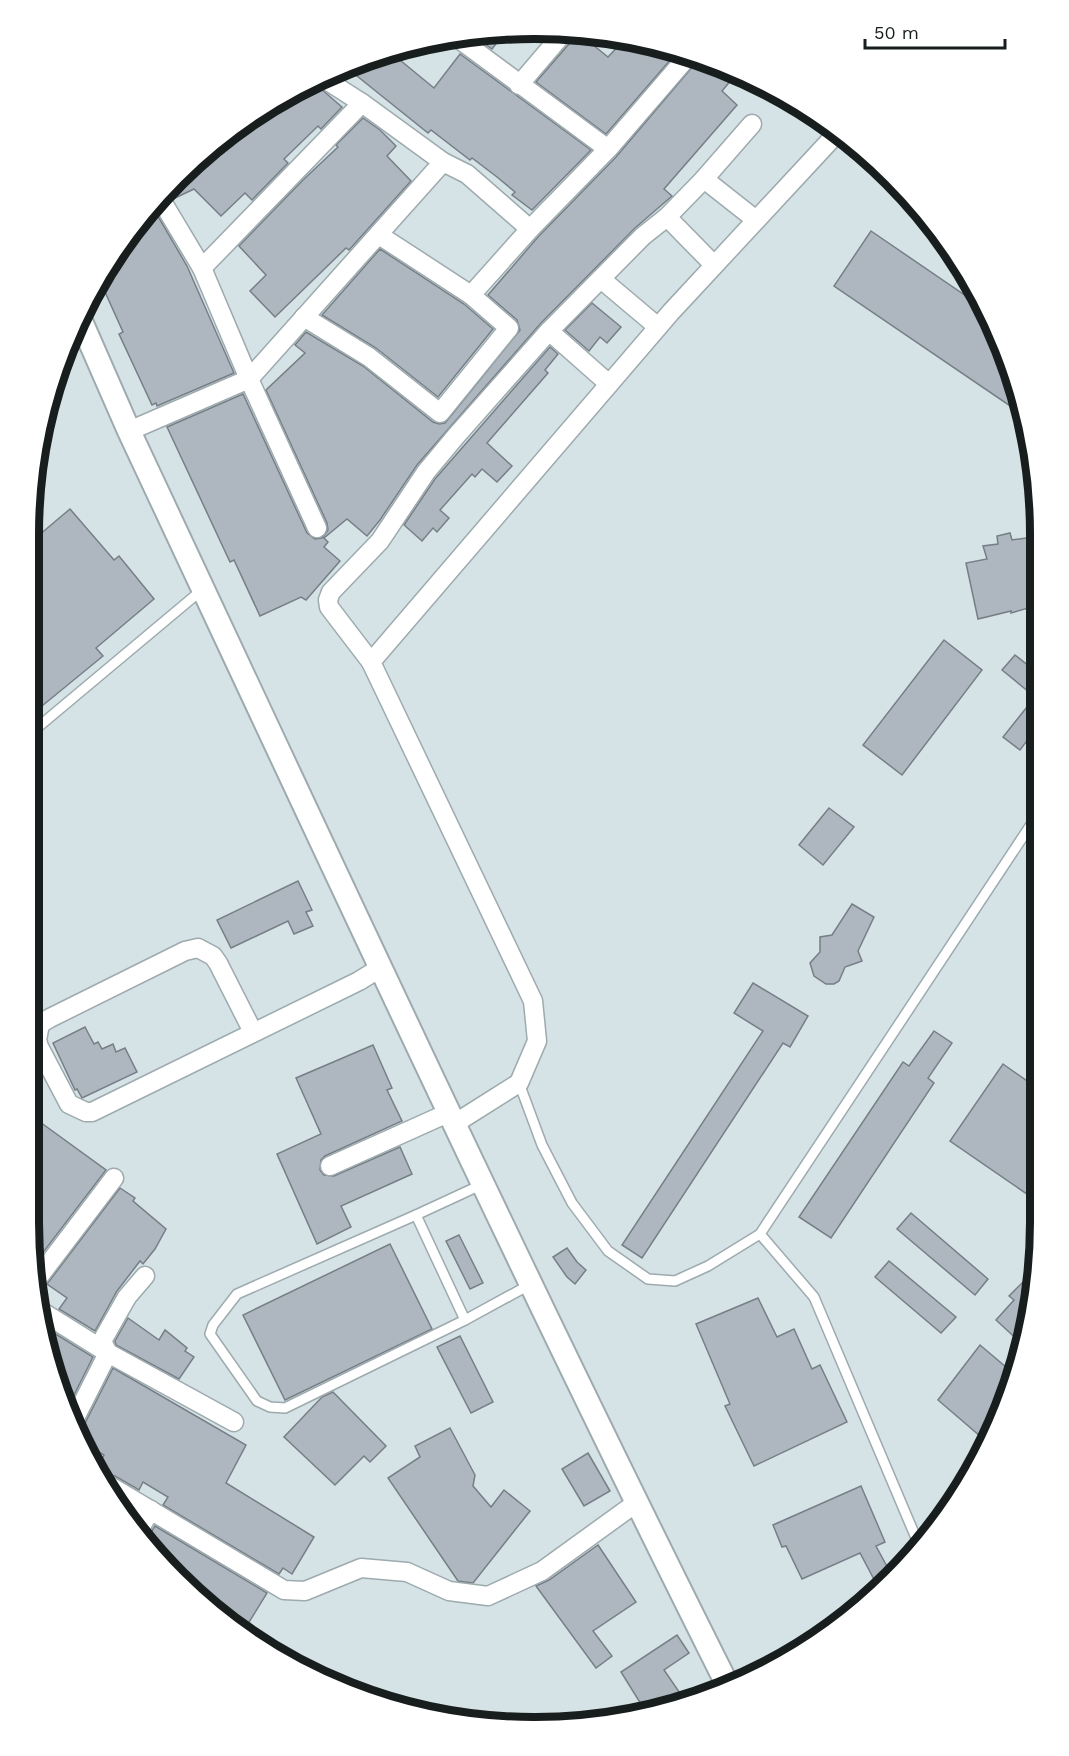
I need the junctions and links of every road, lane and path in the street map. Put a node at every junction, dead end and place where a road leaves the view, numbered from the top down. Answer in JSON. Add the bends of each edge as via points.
{"nodes":[{"id":1,"x":558,"y":40,"type":"edge"},
{"id":2,"x":465,"y":44,"type":"edge"},
{"id":3,"x":683,"y":62,"type":"edge"},
{"id":4,"x":331,"y":83,"type":"edge"},
{"id":5,"x":519,"y":85,"type":"junction"},
{"id":6,"x":362,"y":103,"type":"junction"},
{"id":7,"x":752,"y":124,"type":"dead end"},
{"id":8,"x":832,"y":138,"type":"edge"},
{"id":9,"x":608,"y":149,"type":"junction"},
{"id":10,"x":444,"y":162,"type":"junction"},
{"id":11,"x":704,"y":179,"type":"junction"},
{"id":12,"x":164,"y":205,"type":"edge"},
{"id":13,"x":667,"y":217,"type":"junction"},
{"id":14,"x":756,"y":220,"type":"junction"},
{"id":15,"x":530,"y":229,"type":"junction"},
{"id":16,"x":379,"y":235,"type":"junction"},
{"id":17,"x":714,"y":265,"type":"junction"},
{"id":18,"x":202,"y":268,"type":"junction"},
{"id":19,"x":601,"y":279,"type":"junction"},
{"id":20,"x":471,"y":295,"type":"junction"},
{"id":21,"x":304,"y":317,"type":"junction"},
{"id":22,"x":658,"y":327,"type":"junction"},
{"id":23,"x":84,"y":328,"type":"edge"},
{"id":24,"x":549,"y":331,"type":"junction"},
{"id":25,"x":249,"y":379,"type":"junction"},
{"id":26,"x":609,"y":384,"type":"junction"},
{"id":27,"x":129,"y":431,"type":"junction"},
{"id":28,"x":316,"y":528,"type":"dead end"},
{"id":29,"x":203,"y":589,"type":"junction"},
{"id":30,"x":371,"y":662,"type":"junction"},
{"id":31,"x":39,"y":726,"type":"edge"},
{"id":32,"x":1030,"y":826,"type":"edge"},
{"id":33,"x":380,"y":968,"type":"junction"},
{"id":34,"x":39,"y":1029,"type":"edge"},
{"id":35,"x":254,"y":1032,"type":"junction"},
{"id":36,"x":39,"y":1044,"type":"edge"},
{"id":37,"x":519,"y":1083,"type":"junction"},
{"id":38,"x":451,"y":1118,"type":"junction"},
{"id":39,"x":330,"y":1166,"type":"dead end"},
{"id":40,"x":114,"y":1178,"type":"dead end"},
{"id":41,"x":483,"y":1184,"type":"junction"},
{"id":42,"x":416,"y":1215,"type":"junction"},
{"id":43,"x":760,"y":1234,"type":"junction"},
{"id":44,"x":42,"y":1273,"type":"edge"},
{"id":45,"x":146,"y":1276,"type":"dead end"},
{"id":46,"x":531,"y":1284,"type":"junction"},
{"id":47,"x":49,"y":1316,"type":"edge"},
{"id":48,"x":465,"y":1320,"type":"junction"},
{"id":49,"x":108,"y":1353,"type":"junction"},
{"id":50,"x":78,"y":1413,"type":"edge"},
{"id":51,"x":234,"y":1422,"type":"dead end"},
{"id":52,"x":120,"y":1492,"type":"edge"},
{"id":53,"x":636,"y":1503,"type":"junction"},
{"id":54,"x":151,"y":1510,"type":"junction"},
{"id":55,"x":142,"y":1524,"type":"edge"},
{"id":56,"x":916,"y":1537,"type":"edge"},
{"id":57,"x":724,"y":1679,"type":"edge"}],
"edges":[{"from":1,"to":5,"type":"street"},
{"from":2,"to":5,"type":"street"},
{"from":3,"to":9,"type":"street"},
{"from":4,"to":6,"type":"street"},
{"from":5,"to":9,"type":"street"},
{"from":6,"to":10,"type":"street"},
{"from":6,"to":18,"type":"street"},
{"from":7,"to":11,"type":"street"},
{"from":8,"to":14,"type":"street"},
{"from":9,"to":15,"type":"street"},
{"from":10,"to":15,"type":"street","via":[[466,174]]},
{"from":10,"to":16,"type":"street"},
{"from":11,"to":13,"type":"street"},
{"from":11,"to":14,"type":"street"},
{"from":12,"to":18,"type":"street"},
{"from":13,"to":17,"type":"street"},
{"from":13,"to":19,"type":"street"},
{"from":14,"to":17,"type":"street"},
{"from":15,"to":20,"type":"street"},
{"from":16,"to":20,"type":"street"},
{"from":16,"to":21,"type":"street"},
{"from":17,"to":22,"type":"street"},
{"from":18,"to":25,"type":"street"},
{"from":19,"to":22,"type":"street"},
{"from":19,"to":24,"type":"street"},
{"from":20,"to":21,"type":"street","via":[[509,328],[440,413],[369,357]]},
{"from":21,"to":25,"type":"street"},
{"from":22,"to":26,"type":"street"},
{"from":23,"to":27,"type":"street"},
{"from":24,"to":26,"type":"street"},
{"from":24,"to":30,"type":"street","via":[[426,472],[380,541],[331,591],[329,607]]},
{"from":25,"to":27,"type":"street"},
{"from":25,"to":28,"type":"street"},
{"from":26,"to":30,"type":"street"},
{"from":27,"to":29,"type":"street"},
{"from":29,"to":31,"type":"lane"},
{"from":29,"to":33,"type":"street"},
{"from":30,"to":37,"type":"street","via":[[533,1001],[537,1041]]},
{"from":32,"to":43,"type":"lane"},
{"from":33,"to":35,"type":"street"},
{"from":33,"to":38,"type":"street"},
{"from":34,"to":35,"type":"street","via":[[50,1018],[198,948],[218,963]]},
{"from":35,"to":36,"type":"street","via":[[86,1112],[69,1104]]},
{"from":37,"to":38,"type":"street"},
{"from":37,"to":43,"type":"lane","via":[[542,1145],[572,1203],[608,1251],[648,1278],[675,1281]]},
{"from":38,"to":39,"type":"street"},
{"from":38,"to":41,"type":"street"},
{"from":40,"to":44,"type":"street"},
{"from":41,"to":42,"type":"lane"},
{"from":41,"to":46,"type":"street"},
{"from":42,"to":48,"type":"lane"},
{"from":42,"to":48,"type":"lane","via":[[237,1294],[210,1334],[257,1401],[285,1408]]},
{"from":43,"to":56,"type":"lane","via":[[814,1297]]},
{"from":45,"to":49,"type":"street","via":[[128,1297],[102,1341]]},
{"from":46,"to":48,"type":"lane"},
{"from":46,"to":53,"type":"street"},
{"from":47,"to":49,"type":"street"},
{"from":49,"to":50,"type":"street"},
{"from":49,"to":51,"type":"street"},
{"from":52,"to":54,"type":"street"},
{"from":53,"to":54,"type":"street","via":[[542,1571],[489,1596],[449,1591],[407,1572],[361,1568],[305,1591],[284,1590]]},
{"from":53,"to":57,"type":"street"},
{"from":54,"to":55,"type":"street"}]}
